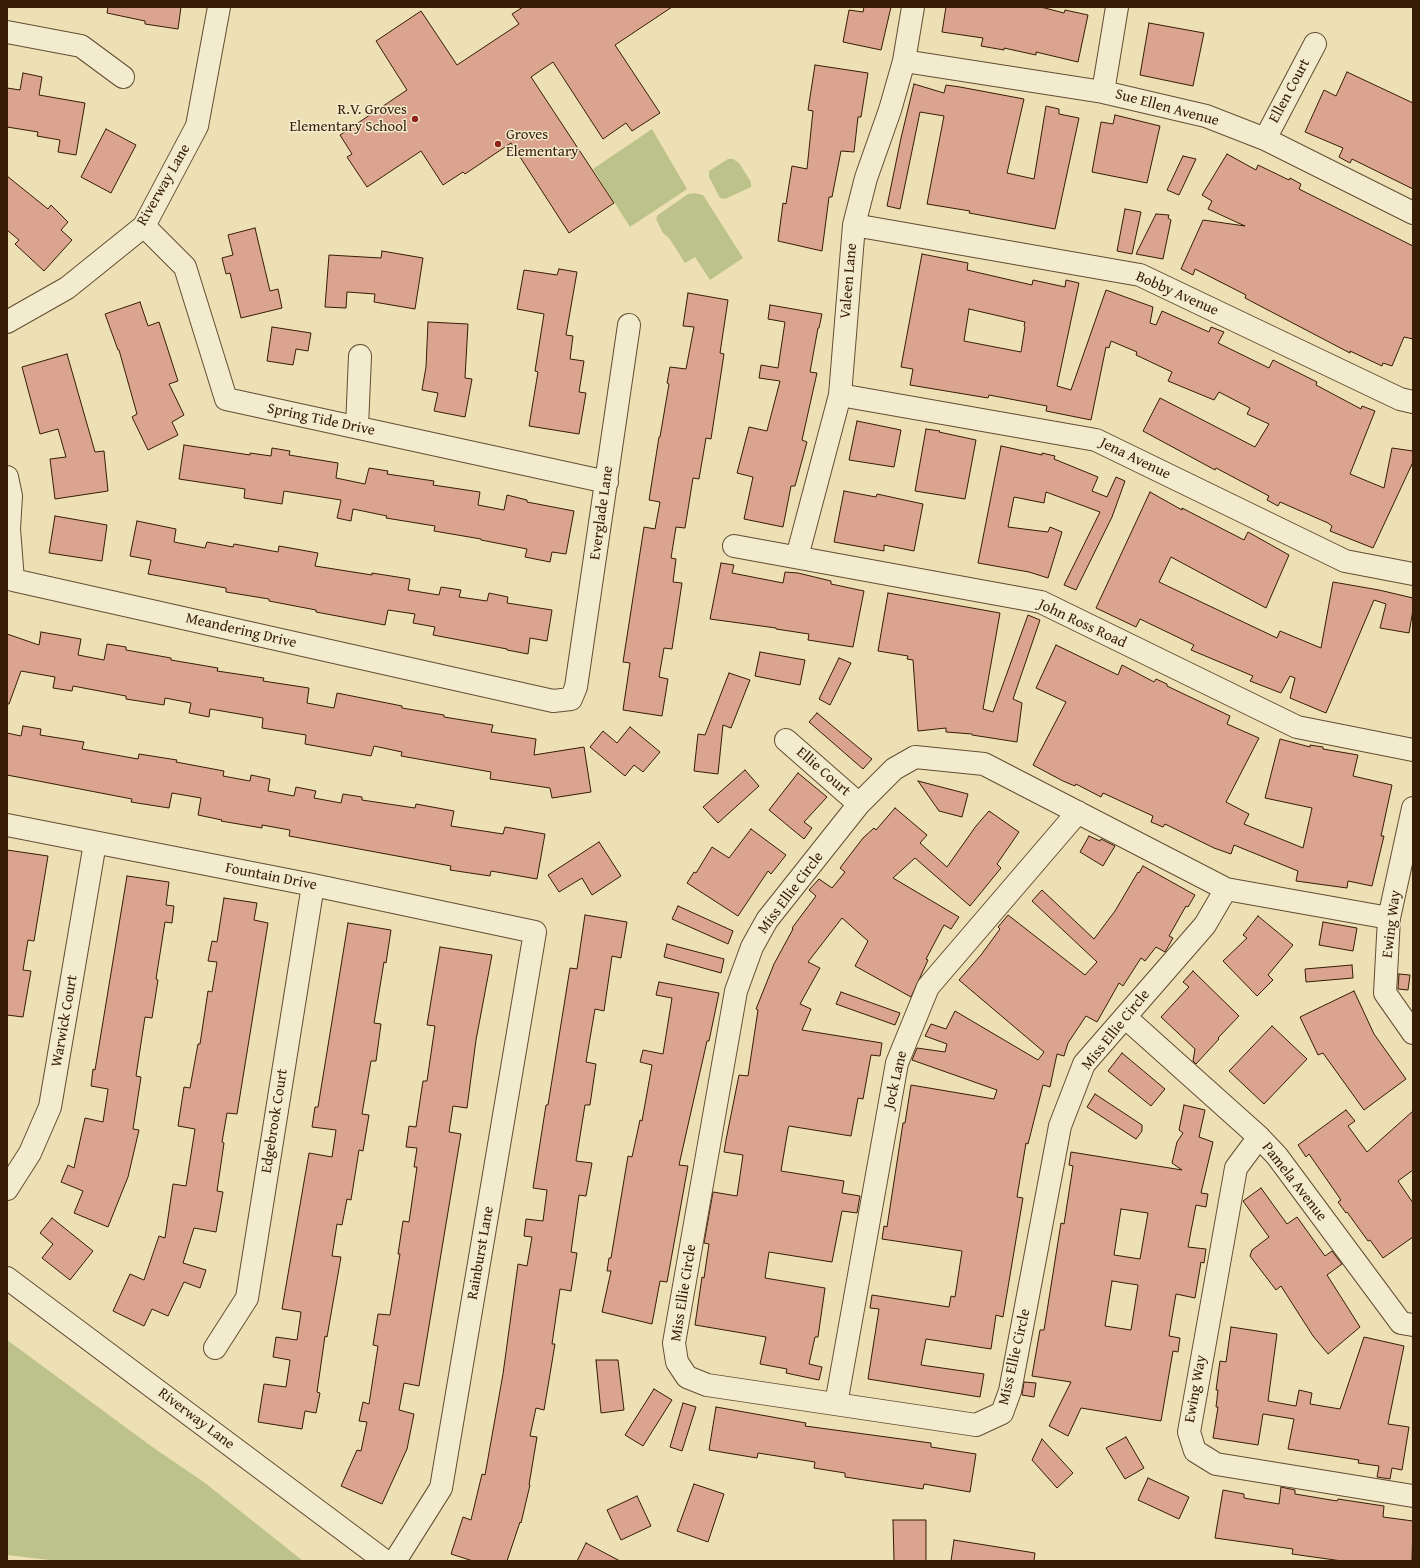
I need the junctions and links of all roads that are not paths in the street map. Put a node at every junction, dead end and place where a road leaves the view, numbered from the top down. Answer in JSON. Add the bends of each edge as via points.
{"nodes":[{"id":1,"x":219,"y":7,"type":"edge"},
{"id":2,"x":913,"y":7,"type":"edge"},
{"id":3,"x":1117,"y":7,"type":"edge"},
{"id":4,"x":7,"y":32,"type":"edge"},
{"id":5,"x":1315,"y":44,"type":"dead end"},
{"id":6,"x":904,"y":62,"type":"junction"},
{"id":7,"x":123,"y":77,"type":"dead end"},
{"id":8,"x":1103,"y":92,"type":"junction"},
{"id":9,"x":1265,"y":139,"type":"junction"},
{"id":10,"x":1413,"y":213,"type":"edge"},
{"id":11,"x":854,"y":225,"type":"junction"},
{"id":12,"x":144,"y":226,"type":"junction"},
{"id":13,"x":7,"y":322,"type":"edge"},
{"id":14,"x":629,"y":325,"type":"dead end"},
{"id":15,"x":360,"y":356,"type":"dead end"},
{"id":16,"x":840,"y":395,"type":"junction"},
{"id":17,"x":1413,"y":402,"type":"edge"},
{"id":18,"x":357,"y":427,"type":"junction"},
{"id":19,"x":7,"y":477,"type":"edge"},
{"id":20,"x":607,"y":482,"type":"junction"},
{"id":21,"x":734,"y":546,"type":"dead end"},
{"id":22,"x":796,"y":556,"type":"junction"},
{"id":23,"x":1413,"y":574,"type":"edge"},
{"id":24,"x":571,"y":699,"type":"joint"},
{"id":25,"x":786,"y":740,"type":"dead end"},
{"id":26,"x":1413,"y":750,"type":"edge"},
{"id":27,"x":859,"y":804,"type":"junction"},
{"id":28,"x":1413,"y":808,"type":"edge"},
{"id":29,"x":1078,"y":812,"type":"junction"},
{"id":30,"x":7,"y":825,"type":"edge"},
{"id":31,"x":95,"y":843,"type":"junction"},
{"id":32,"x":313,"y":885,"type":"junction"},
{"id":33,"x":1226,"y":889,"type":"junction"},
{"id":34,"x":1389,"y":918,"type":"junction"},
{"id":35,"x":535,"y":932,"type":"joint"},
{"id":36,"x":1125,"y":1017,"type":"junction"},
{"id":37,"x":1413,"y":1033,"type":"edge"},
{"id":38,"x":1259,"y":1136,"type":"junction"},
{"id":39,"x":7,"y":1189,"type":"edge"},
{"id":40,"x":7,"y":1278,"type":"edge"},
{"id":41,"x":1413,"y":1325,"type":"edge"},
{"id":42,"x":215,"y":1348,"type":"dead end"},
{"id":43,"x":836,"y":1404,"type":"junction"},
{"id":44,"x":1413,"y":1496,"type":"edge"},
{"id":45,"x":385,"y":1561,"type":"edge"},
{"id":46,"x":395,"y":1561,"type":"edge"}],
"edges":[{"from":1,"to":12,"type":"street","name":"Riverway Lane","via":[[197,126]]},
{"from":2,"to":6,"type":"street","name":"Valeen Lane"},
{"from":3,"to":8,"type":"street"},
{"from":4,"to":7,"type":"street","via":[[81,46]]},
{"from":5,"to":9,"type":"street","name":"Ellen Court"},
{"from":6,"to":8,"type":"street","name":"Sue Ellen Avenue"},
{"from":6,"to":11,"type":"street","name":"Valeen Lane","via":[[866,178]]},
{"from":8,"to":9,"type":"street","name":"Sue Ellen Avenue","via":[[1206,116]]},
{"from":9,"to":10,"type":"street","name":"Sue Ellen Avenue"},
{"from":11,"to":16,"type":"street","name":"Valeen Lane"},
{"from":11,"to":17,"type":"street","name":"Bobby Avenue","via":[[1140,275],[1400,399]]},
{"from":12,"to":13,"type":"street","name":"Riverway Lane","via":[[67,288]]},
{"from":12,"to":18,"type":"street","name":"Spring Tide Drive","via":[[185,267],[226,400]]},
{"from":14,"to":20,"type":"street","name":"Everglade Lane"},
{"from":15,"to":18,"type":"street"},
{"from":16,"to":22,"type":"street","name":"Valeen Lane"},
{"from":16,"to":23,"type":"street","name":"Jena Avenue","via":[[1096,440],[1345,561]]},
{"from":18,"to":20,"type":"street","name":"Spring Tide Drive"},
{"from":19,"to":24,"type":"street","name":"Meandering Drive","via":[[11,496],[9,529],[13,580],[553,701]]},
{"from":20,"to":24,"type":"street","name":"Everglade Lane","via":[[576,687]]},
{"from":21,"to":22,"type":"street","name":"John Ross Road"},
{"from":22,"to":26,"type":"street","name":"John Ross Road","via":[[1041,602],[1297,728]]},
{"from":25,"to":27,"type":"street","name":"Ellie Court"},
{"from":27,"to":29,"type":"street","name":"Miss Ellie Circle","via":[[894,769],[916,757],[984,764]]},
{"from":27,"to":43,"type":"street","name":"Miss Ellie Circle","via":[[767,920],[752,947],[736,991],[674,1343],[677,1362],[687,1377],[707,1384]]},
{"from":28,"to":34,"type":"street","name":"Ewing Way"},
{"from":29,"to":33,"type":"street","name":"Miss Ellie Circle"},
{"from":29,"to":43,"type":"street","name":"Jock Lane","via":[[928,987],[902,1049],[897,1063]]},
{"from":30,"to":31,"type":"street","name":"Fountain Drive"},
{"from":31,"to":32,"type":"street","name":"Fountain Drive"},
{"from":31,"to":39,"type":"street","name":"Warwick Court","via":[[50,1107],[30,1153]]},
{"from":32,"to":35,"type":"street","name":"Fountain Drive"},
{"from":32,"to":42,"type":"street","name":"Edgebrook Court","via":[[247,1298]]},
{"from":33,"to":34,"type":"street","name":"Miss Ellie Circle"},
{"from":33,"to":36,"type":"street","name":"Miss Ellie Circle","via":[[1205,925]]},
{"from":34,"to":37,"type":"street","name":"Ewing Way","via":[[1385,993]]},
{"from":35,"to":46,"type":"street","name":"Rainburst Lane","via":[[441,1488]]},
{"from":36,"to":38,"type":"street","name":"Pamela Avenue"},
{"from":36,"to":43,"type":"street","name":"Miss Ellie Circle","via":[[1084,1064],[1060,1126],[1010,1391],[1002,1413],[976,1425]]},
{"from":38,"to":41,"type":"street","name":"Pamela Avenue","via":[[1277,1156],[1401,1323]]},
{"from":38,"to":44,"type":"street","name":"Ewing Way","via":[[1236,1168],[1189,1432],[1195,1451],[1216,1464]]},
{"from":40,"to":45,"type":"street","name":"Riverway Lane"}]}
